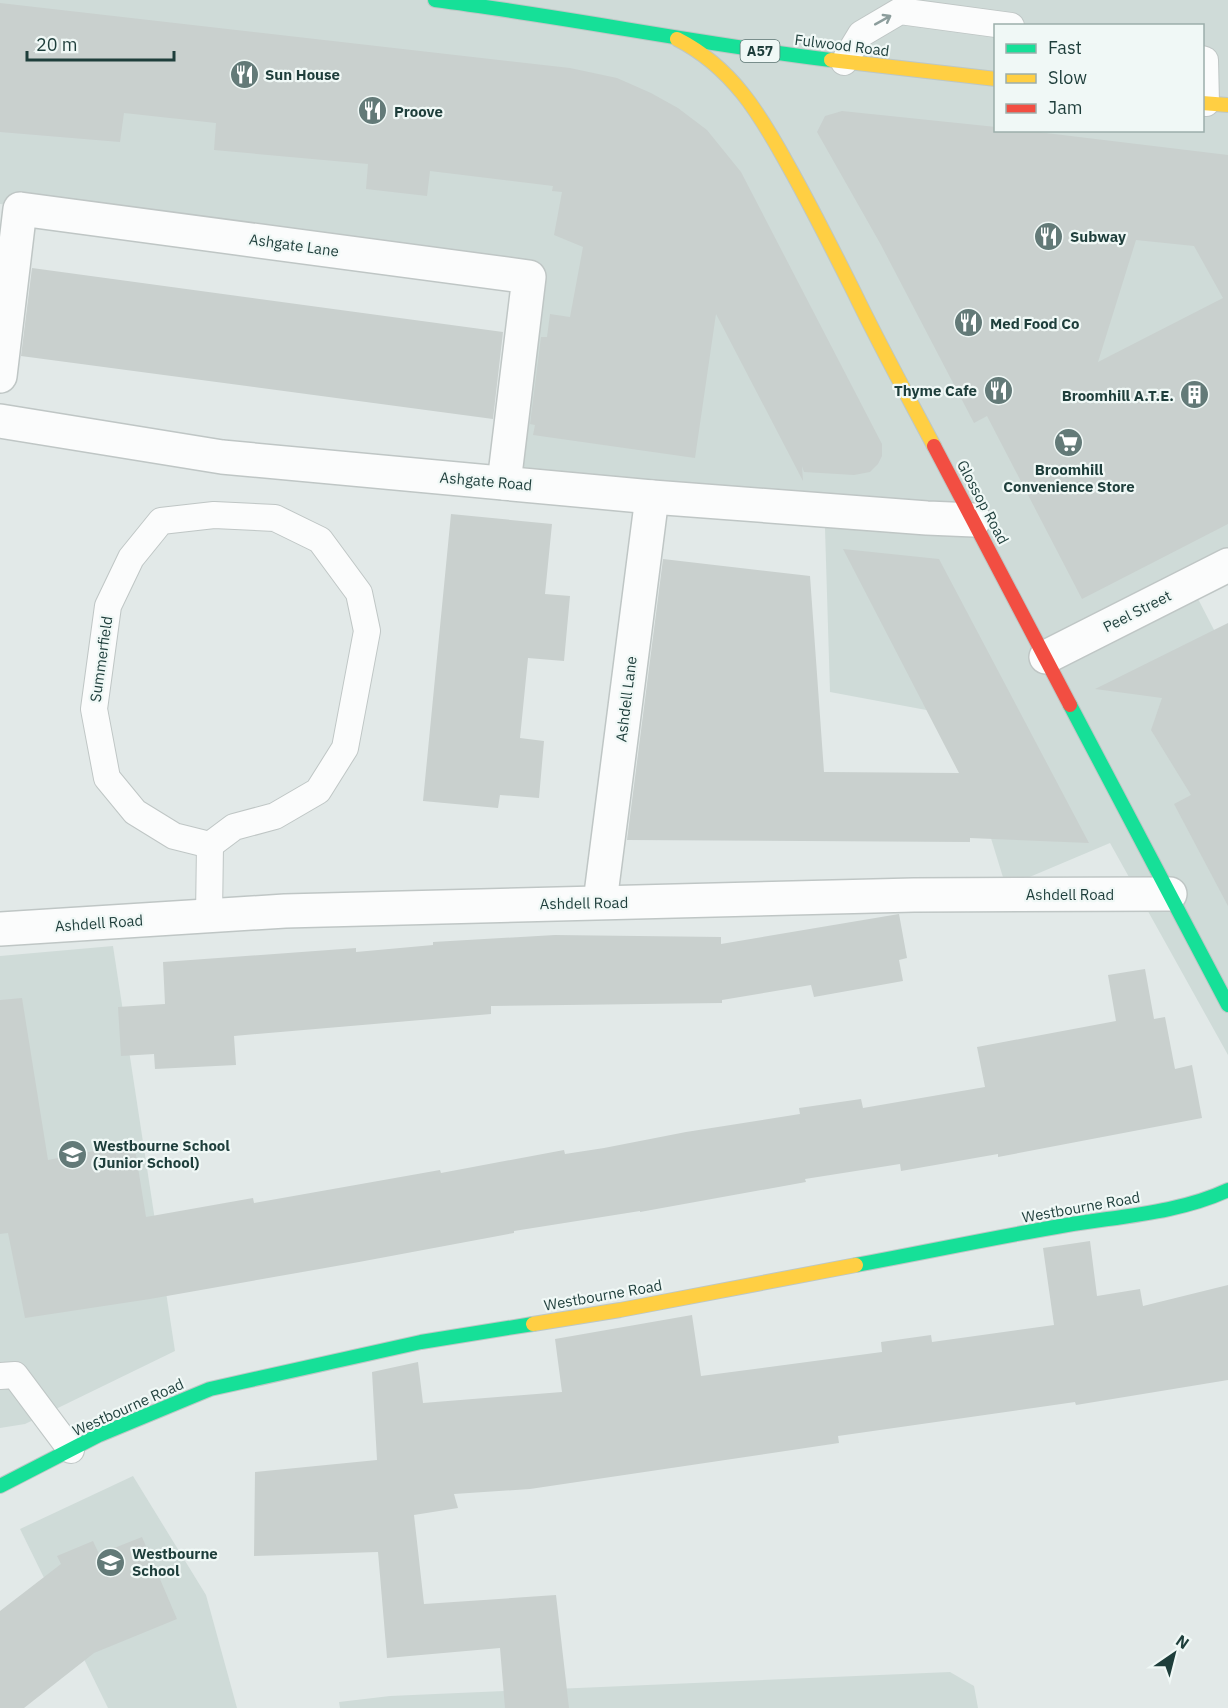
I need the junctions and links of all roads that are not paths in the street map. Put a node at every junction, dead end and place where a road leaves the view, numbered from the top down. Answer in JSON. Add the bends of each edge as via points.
{"nodes":[{"id":1,"x":435,"y":0,"type":"edge"},
{"id":2,"x":570,"y":11,"type":"edge"},
{"id":3,"x":996,"y":24,"type":"edge"},
{"id":4,"x":677,"y":39,"type":"junction"},
{"id":5,"x":1204,"y":60,"type":"edge"},
{"id":6,"x":844,"y":62,"type":"junction"},
{"id":7,"x":994,"y":79,"type":"edge"},
{"id":8,"x":1212,"y":104,"type":"edge"},
{"id":9,"x":0,"y":376,"type":"edge"},
{"id":10,"x":0,"y":421,"type":"edge"},
{"id":11,"x":504,"y":483,"type":"junction"},
{"id":12,"x":652,"y":497,"type":"junction"},
{"id":13,"x":974,"y":520,"type":"junction"},
{"id":14,"x":1228,"y":565,"type":"edge"},
{"id":15,"x":1046,"y":657,"type":"junction"},
{"id":16,"x":210,"y":845,"type":"junction"},
{"id":17,"x":1170,"y":894,"type":"junction"},
{"id":18,"x":600,"y":902,"type":"junction"},
{"id":19,"x":209,"y":916,"type":"junction"},
{"id":20,"x":0,"y":929,"type":"edge"},
{"id":21,"x":1228,"y":1005,"type":"edge"},
{"id":22,"x":1228,"y":1190,"type":"edge"},
{"id":23,"x":0,"y":1376,"type":"edge"},
{"id":24,"x":71,"y":1450,"type":"junction"},
{"id":25,"x":0,"y":1486,"type":"edge"}],
"edges":[{"from":1,"to":2,"type":"main road","name":"Fulwood Road","number":"A57"},
{"from":2,"to":4,"type":"main road","name":"Fulwood Road","number":"A57"},
{"from":6,"to":3,"type":"lane","one_way":true,"via":[[861,34],[900,11]]},
{"from":4,"to":6,"type":"main road","name":"Fulwood Road","number":"A57"},
{"from":4,"to":13,"type":"main road","name":"Glossop Road","via":[[716,64],[763,120]]},
{"from":5,"to":8,"type":"lane"},
{"from":6,"to":7,"type":"main road","name":"Fulwood Road","number":"A57"},
{"from":9,"to":11,"type":"street","name":"Ashgate Lane","via":[[20,209],[529,277]]},
{"from":10,"to":11,"type":"street","name":"Ashgate Road","via":[[222,457]]},
{"from":11,"to":12,"type":"street","name":"Ashgate Road"},
{"from":12,"to":13,"type":"street","name":"Ashgate Road"},
{"from":12,"to":18,"type":"street","name":"Ashdell Lane"},
{"from":13,"to":15,"type":"main road","name":"Glossop Road"},
{"from":14,"to":15,"type":"street","name":"Peel Street"},
{"from":15,"to":17,"type":"main road","name":"Glossop Road"},
{"from":16,"to":16,"type":"lane","name":"Summerfield","via":[[234,827],[275,816],[318,791],[345,748],[366,631],[359,593],[320,540],[275,518],[214,515],[160,520],[131,558],[108,606],[94,709],[107,778],[135,812],[174,836]]},
{"from":16,"to":19,"type":"lane"},
{"from":17,"to":18,"type":"street","name":"Ashdell Road"},
{"from":17,"to":21,"type":"main road","name":"Glossop Road"},
{"from":18,"to":19,"type":"street","name":"Ashdell Road","via":[[285,910]]},
{"from":19,"to":20,"type":"street","name":"Ashdell Road"},
{"from":22,"to":24,"type":"main road","name":"Westbourne Road","via":[[1161,1210],[620,1310],[421,1342],[210,1389]]},
{"from":23,"to":24,"type":"lane","via":[[15,1374]]},
{"from":24,"to":25,"type":"main road","name":"Westbourne Road"}]}
